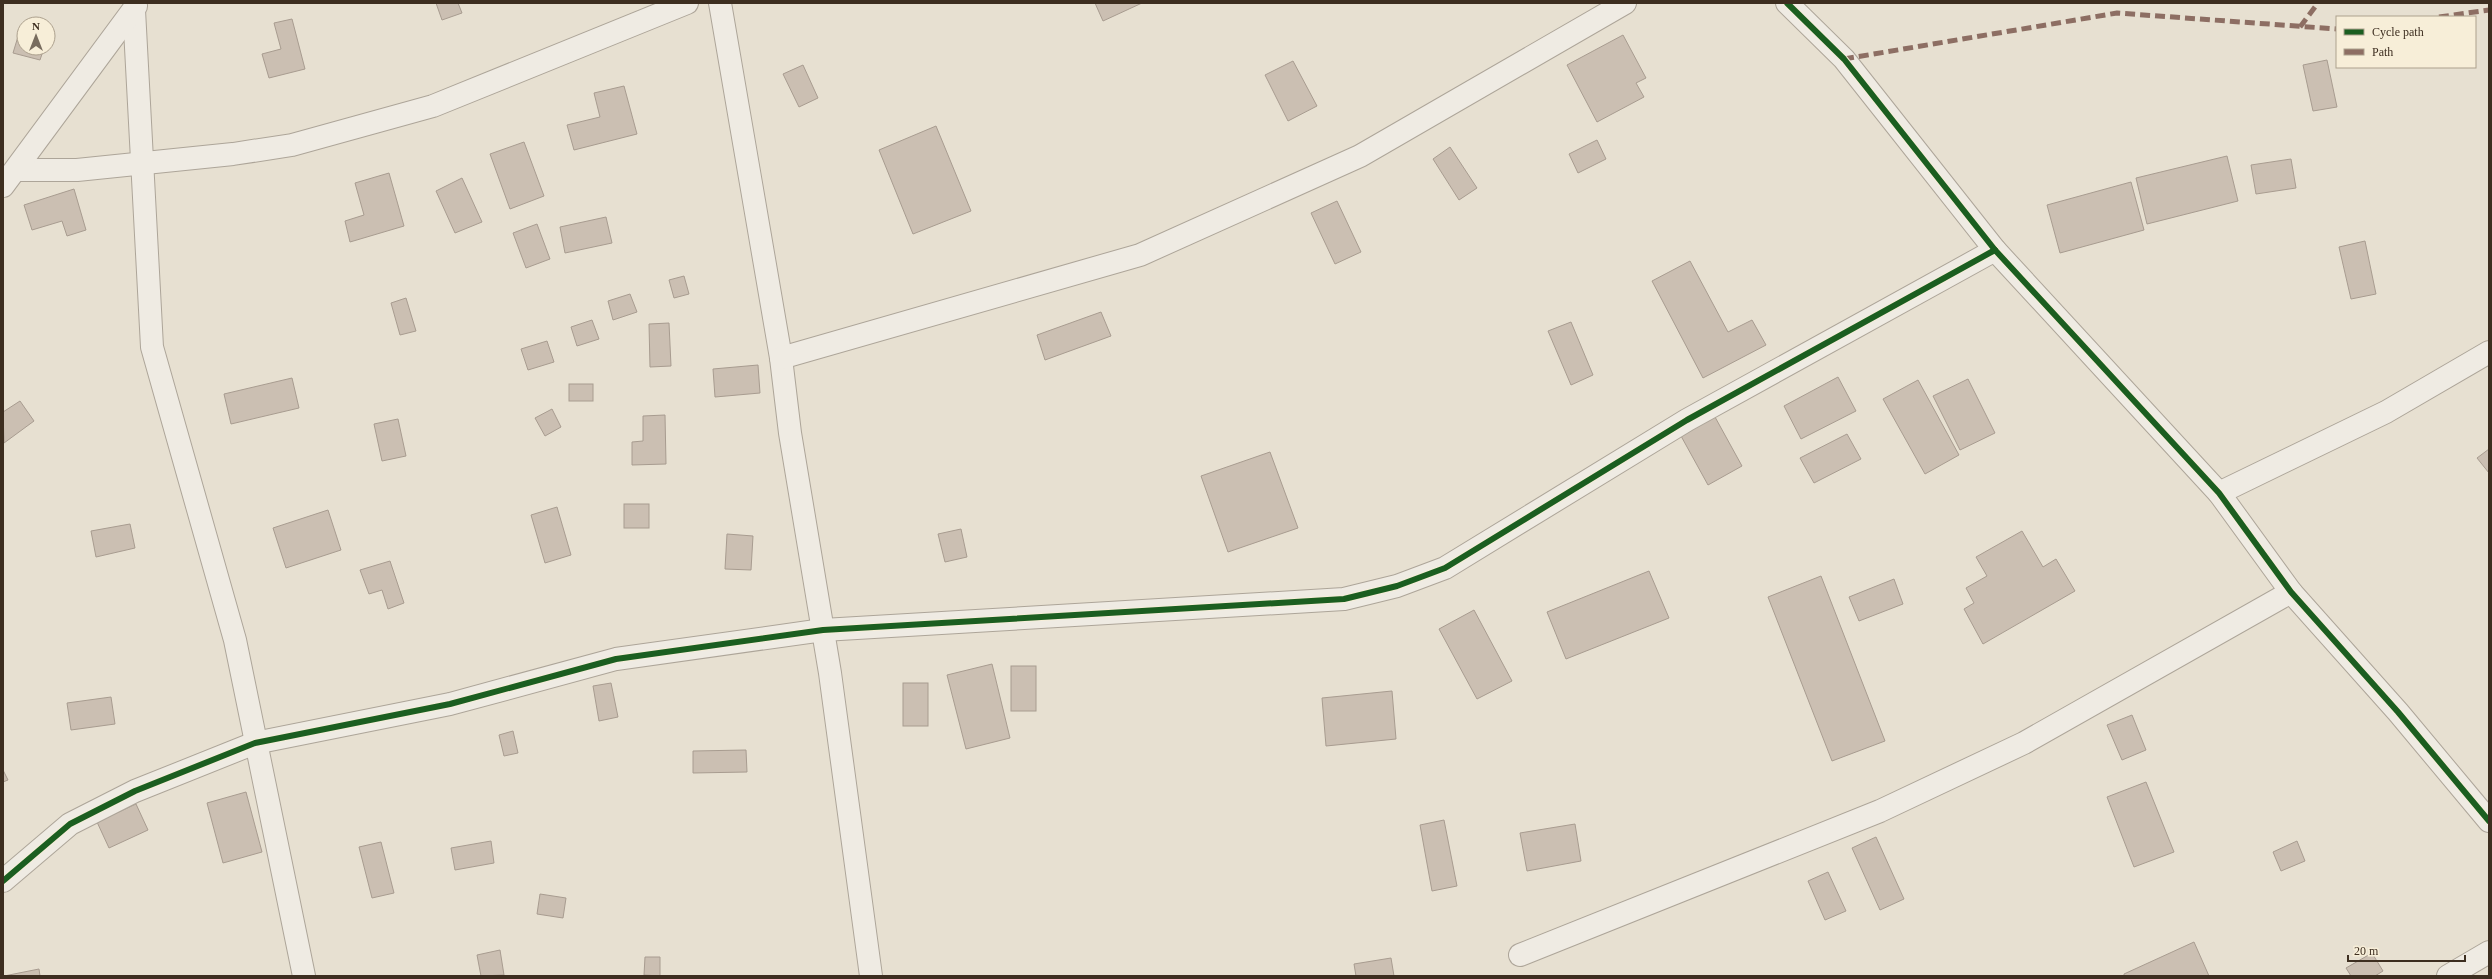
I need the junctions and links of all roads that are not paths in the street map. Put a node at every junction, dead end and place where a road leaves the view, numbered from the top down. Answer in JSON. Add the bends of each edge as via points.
{"nodes":[{"id":1,"x":687,"y":3,"type":"edge"},
{"id":2,"x":720,"y":3,"type":"edge"},
{"id":3,"x":1626,"y":3,"type":"edge"},
{"id":4,"x":1787,"y":3,"type":"edge"},
{"id":5,"x":136,"y":6,"type":"edge"},
{"id":6,"x":142,"y":163,"type":"junction"},
{"id":7,"x":9,"y":178,"type":"edge"},
{"id":8,"x":1995,"y":250,"type":"junction"},
{"id":9,"x":2489,"y":352,"type":"edge"},
{"id":10,"x":781,"y":358,"type":"junction"},
{"id":11,"x":2219,"y":492,"type":"junction"},
{"id":12,"x":2292,"y":592,"type":"junction"},
{"id":13,"x":823,"y":630,"type":"junction"},
{"id":14,"x":255,"y":743,"type":"junction"},
{"id":15,"x":2489,"y":821,"type":"edge"},
{"id":16,"x":3,"y":881,"type":"edge"},
{"id":17,"x":2489,"y":952,"type":"edge"},
{"id":18,"x":1520,"y":955,"type":"dead end"},
{"id":19,"x":304,"y":976,"type":"edge"},
{"id":20,"x":871,"y":976,"type":"edge"},
{"id":21,"x":2448,"y":976,"type":"edge"}],
"edges":[{"from":1,"to":6,"type":"street","via":[[433,106],[292,144],[233,154]]},
{"from":2,"to":10,"type":"street"},
{"from":3,"to":10,"type":"street","via":[[1360,156],[1140,255]]},
{"from":4,"to":8,"type":"street","via":[[1844,59]]},
{"from":5,"to":6,"type":"street"},
{"from":5,"to":7,"type":"street"},
{"from":6,"to":7,"type":"street"},
{"from":6,"to":14,"type":"street","via":[[152,347],[235,640]]},
{"from":8,"to":11,"type":"street"},
{"from":8,"to":13,"type":"street","via":[[1687,420],[1446,568],[1397,586],[1344,599]]},
{"from":9,"to":11,"type":"street","via":[[2386,412]]},
{"from":10,"to":13,"type":"street","via":[[790,433]]},
{"from":11,"to":12,"type":"street"},
{"from":12,"to":15,"type":"street","via":[[2398,712]]},
{"from":12,"to":18,"type":"street","via":[[2024,743],[1880,811]]},
{"from":13,"to":14,"type":"street","via":[[616,659],[450,704]]},
{"from":13,"to":20,"type":"street"},
{"from":14,"to":16,"type":"street","via":[[135,791],[70,824]]},
{"from":14,"to":19,"type":"street"},
{"from":17,"to":21,"type":"street"}]}
